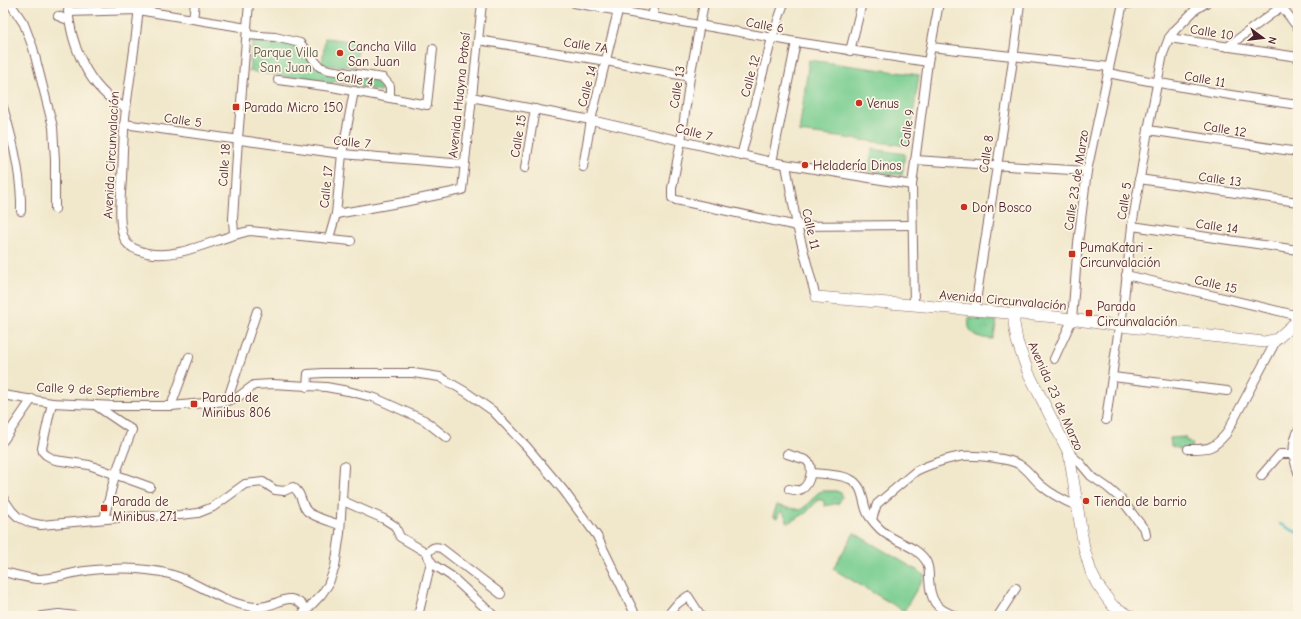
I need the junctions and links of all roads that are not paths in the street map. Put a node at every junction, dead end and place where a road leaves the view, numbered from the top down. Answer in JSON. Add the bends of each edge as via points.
{"nodes":[{"id":1,"x":10,"y":3,"type":"edge"},
{"id":2,"x":68,"y":3,"type":"edge"},
{"id":3,"x":195,"y":3,"type":"edge"},
{"id":4,"x":249,"y":3,"type":"edge"},
{"id":5,"x":482,"y":3,"type":"edge"},
{"id":6,"x":574,"y":3,"type":"edge"},
{"id":7,"x":655,"y":3,"type":"edge"},
{"id":8,"x":704,"y":3,"type":"edge"},
{"id":9,"x":784,"y":3,"type":"edge"},
{"id":10,"x":862,"y":3,"type":"edge"},
{"id":11,"x":939,"y":3,"type":"edge"},
{"id":12,"x":1020,"y":3,"type":"edge"},
{"id":13,"x":1123,"y":3,"type":"edge"},
{"id":14,"x":1133,"y":3,"type":"edge"},
{"id":15,"x":1206,"y":3,"type":"edge"},
{"id":16,"x":1281,"y":5,"type":"edge"},
{"id":17,"x":138,"y":7,"type":"edge"},
{"id":18,"x":618,"y":11,"type":"junction"},
{"id":19,"x":58,"y":16,"type":"dead end"},
{"id":20,"x":68,"y":16,"type":"junction"},
{"id":21,"x":652,"y":17,"type":"junction"},
{"id":22,"x":194,"y":19,"type":"junction"},
{"id":23,"x":700,"y":25,"type":"junction"},
{"id":24,"x":1298,"y":28,"type":"edge"},
{"id":25,"x":247,"y":31,"type":"junction"},
{"id":26,"x":772,"y":38,"type":"junction"},
{"id":27,"x":1169,"y":38,"type":"junction"},
{"id":28,"x":478,"y":40,"type":"junction"},
{"id":29,"x":796,"y":42,"type":"junction"},
{"id":30,"x":931,"y":47,"type":"junction"},
{"id":31,"x":1228,"y":47,"type":"junction"},
{"id":32,"x":434,"y":49,"type":"dead end"},
{"id":33,"x":850,"y":51,"type":"junction"},
{"id":34,"x":1014,"y":56,"type":"junction"},
{"id":35,"x":1298,"y":57,"type":"edge"},
{"id":36,"x":606,"y":61,"type":"junction"},
{"id":37,"x":928,"y":62,"type":"junction"},
{"id":38,"x":1108,"y":70,"type":"junction"},
{"id":39,"x":690,"y":77,"type":"junction"},
{"id":40,"x":278,"y":80,"type":"dead end"},
{"id":41,"x":1156,"y":83,"type":"junction"},
{"id":42,"x":354,"y":91,"type":"junction"},
{"id":43,"x":471,"y":97,"type":"junction"},
{"id":44,"x":390,"y":98,"type":"junction"},
{"id":45,"x":1298,"y":105,"type":"edge"},
{"id":46,"x":3,"y":107,"type":"edge"},
{"id":47,"x":126,"y":108,"type":"junction"},
{"id":48,"x":534,"y":109,"type":"junction"},
{"id":49,"x":591,"y":120,"type":"junction"},
{"id":50,"x":124,"y":124,"type":"junction"},
{"id":51,"x":1148,"y":130,"type":"junction"},
{"id":52,"x":238,"y":139,"type":"junction"},
{"id":53,"x":681,"y":141,"type":"junction"},
{"id":54,"x":1298,"y":152,"type":"edge"},
{"id":55,"x":342,"y":154,"type":"junction"},
{"id":56,"x":741,"y":156,"type":"junction"},
{"id":57,"x":915,"y":160,"type":"junction"},
{"id":58,"x":772,"y":162,"type":"junction"},
{"id":59,"x":464,"y":164,"type":"junction"},
{"id":60,"x":786,"y":165,"type":"junction"},
{"id":61,"x":996,"y":165,"type":"junction"},
{"id":62,"x":583,"y":167,"type":"dead end"},
{"id":63,"x":525,"y":168,"type":"dead end"},
{"id":64,"x":1087,"y":171,"type":"junction"},
{"id":65,"x":1139,"y":179,"type":"junction"},
{"id":66,"x":912,"y":185,"type":"junction"},
{"id":67,"x":1298,"y":202,"type":"edge"},
{"id":68,"x":55,"y":209,"type":"dead end"},
{"id":69,"x":21,"y":211,"type":"dead end"},
{"id":70,"x":336,"y":214,"type":"junction"},
{"id":71,"x":912,"y":225,"type":"junction"},
{"id":72,"x":797,"y":226,"type":"junction"},
{"id":73,"x":1132,"y":226,"type":"junction"},
{"id":74,"x":234,"y":234,"type":"junction"},
{"id":75,"x":329,"y":238,"type":"junction"},
{"id":76,"x":351,"y":241,"type":"dead end"},
{"id":77,"x":1298,"y":250,"type":"edge"},
{"id":78,"x":1126,"y":275,"type":"junction"},
{"id":79,"x":817,"y":297,"type":"joint"},
{"id":80,"x":914,"y":306,"type":"junction"},
{"id":81,"x":975,"y":310,"type":"junction"},
{"id":82,"x":257,"y":311,"type":"dead end"},
{"id":83,"x":1014,"y":313,"type":"junction"},
{"id":84,"x":1072,"y":320,"type":"junction"},
{"id":85,"x":1298,"y":320,"type":"edge"},
{"id":86,"x":1120,"y":326,"type":"junction"},
{"id":87,"x":1277,"y":339,"type":"junction"},
{"id":88,"x":189,"y":357,"type":"dead end"},
{"id":89,"x":1054,"y":360,"type":"dead end"},
{"id":90,"x":1112,"y":377,"type":"junction"},
{"id":91,"x":307,"y":387,"type":"junction"},
{"id":92,"x":1227,"y":390,"type":"dead end"},
{"id":93,"x":3,"y":395,"type":"edge"},
{"id":94,"x":32,"y":399,"type":"junction"},
{"id":95,"x":227,"y":400,"type":"junction"},
{"id":96,"x":52,"y":403,"type":"junction"},
{"id":97,"x":94,"y":404,"type":"junction"},
{"id":98,"x":171,"y":406,"type":"junction"},
{"id":99,"x":1106,"y":420,"type":"dead end"},
{"id":100,"x":1298,"y":431,"type":"edge"},
{"id":101,"x":446,"y":438,"type":"dead end"},
{"id":102,"x":3,"y":440,"type":"edge"},
{"id":103,"x":1188,"y":449,"type":"dead end"},
{"id":104,"x":1069,"y":453,"type":"junction"},
{"id":105,"x":787,"y":454,"type":"dead end"},
{"id":106,"x":1293,"y":454,"type":"junction"},
{"id":107,"x":344,"y":466,"type":"dead end"},
{"id":108,"x":1298,"y":472,"type":"edge"},
{"id":109,"x":812,"y":473,"type":"junction"},
{"id":110,"x":115,"y":474,"type":"junction"},
{"id":111,"x":1261,"y":476,"type":"dead end"},
{"id":112,"x":150,"y":487,"type":"dead end"},
{"id":113,"x":789,"y":489,"type":"dead end"},
{"id":114,"x":3,"y":498,"type":"edge"},
{"id":115,"x":343,"y":501,"type":"junction"},
{"id":116,"x":1077,"y":506,"type":"junction"},
{"id":117,"x":104,"y":519,"type":"junction"},
{"id":118,"x":872,"y":519,"type":"junction"},
{"id":119,"x":340,"y":524,"type":"junction"},
{"id":120,"x":1146,"y":535,"type":"dead end"},
{"id":121,"x":427,"y":553,"type":"junction"},
{"id":122,"x":431,"y":562,"type":"junction"},
{"id":123,"x":4,"y":572,"type":"dead end"},
{"id":124,"x":1016,"y":588,"type":"dead end"},
{"id":125,"x":501,"y":594,"type":"dead end"},
{"id":126,"x":307,"y":610,"type":"junction"},
{"id":127,"x":42,"y":616,"type":"edge"},
{"id":128,"x":76,"y":616,"type":"edge"},
{"id":129,"x":301,"y":616,"type":"edge"},
{"id":130,"x":418,"y":616,"type":"edge"},
{"id":131,"x":494,"y":616,"type":"edge"},
{"id":132,"x":636,"y":616,"type":"edge"},
{"id":133,"x":667,"y":616,"type":"edge"},
{"id":134,"x":701,"y":616,"type":"edge"},
{"id":135,"x":956,"y":616,"type":"edge"},
{"id":136,"x":998,"y":616,"type":"edge"},
{"id":137,"x":1130,"y":616,"type":"edge"}],
"edges":[{"from":1,"to":68,"type":"street","via":[[24,24],[33,48],[50,111],[55,160]]},
{"from":2,"to":20,"type":"street"},
{"from":3,"to":22,"type":"street"},
{"from":4,"to":25,"type":"street","name":"Calle 18"},
{"from":5,"to":28,"type":"street","name":"Avenida Huayna Potosí"},
{"from":6,"to":18,"type":"street","name":"Calle 6"},
{"from":7,"to":21,"type":"street"},
{"from":8,"to":23,"type":"street","name":"Calle 13"},
{"from":9,"to":26,"type":"street","name":"Calle 12"},
{"from":10,"to":33,"type":"street"},
{"from":11,"to":30,"type":"street","name":"Calle 9"},
{"from":12,"to":34,"type":"street","name":"Calle 8"},
{"from":13,"to":14,"type":"street"},
{"from":13,"to":38,"type":"street","name":"Calle 23 de Marzo"},
{"from":15,"to":27,"type":"street","name":"Calle 5","via":[[1195,10]]},
{"from":16,"to":24,"type":"street"},
{"from":16,"to":31,"type":"street"},
{"from":17,"to":20,"type":"street"},
{"from":17,"to":22,"type":"street"},
{"from":17,"to":47,"type":"street","name":"Avenida Circunvalación"},
{"from":18,"to":21,"type":"street","name":"Calle 6"},
{"from":18,"to":36,"type":"street","name":"Calle 14"},
{"from":19,"to":20,"type":"street"},
{"from":20,"to":47,"type":"street","via":[[80,59],[87,71],[109,97]]},
{"from":21,"to":23,"type":"street","name":"Calle 6"},
{"from":22,"to":25,"type":"street"},
{"from":23,"to":26,"type":"street","name":"Calle 6"},
{"from":23,"to":39,"type":"street","name":"Calle 13"},
{"from":25,"to":44,"type":"street","via":[[300,43],[320,67],[383,78],[390,86]]},
{"from":25,"to":52,"type":"street","name":"Calle 18"},
{"from":26,"to":29,"type":"street","name":"Calle 6"},
{"from":26,"to":56,"type":"street","name":"Calle 12"},
{"from":27,"to":31,"type":"street","name":"Calle 10"},
{"from":27,"to":41,"type":"street","name":"Calle 5"},
{"from":28,"to":36,"type":"street","name":"Calle 7A"},
{"from":28,"to":43,"type":"street","name":"Avenida Huayna Potosí"},
{"from":29,"to":33,"type":"street","name":"Calle 6"},
{"from":29,"to":58,"type":"street"},
{"from":30,"to":34,"type":"street"},
{"from":30,"to":37,"type":"street","name":"Calle 9"},
{"from":31,"to":35,"type":"street","name":"Calle 10"},
{"from":32,"to":44,"type":"street","name":"Calle 4","via":[[427,105]]},
{"from":33,"to":37,"type":"street","name":"Calle 6"},
{"from":34,"to":38,"type":"street"},
{"from":34,"to":61,"type":"street","name":"Calle 8"},
{"from":36,"to":39,"type":"street","name":"Calle 7A"},
{"from":36,"to":49,"type":"street","name":"Calle 14"},
{"from":37,"to":57,"type":"street","name":"Calle 9"},
{"from":38,"to":41,"type":"street","name":"Calle 11"},
{"from":38,"to":64,"type":"street","name":"Calle 23 de Marzo"},
{"from":39,"to":53,"type":"street","name":"Calle 13"},
{"from":40,"to":42,"type":"street","name":"Calle 4"},
{"from":41,"to":45,"type":"street","name":"Calle 11"},
{"from":41,"to":51,"type":"street","name":"Calle 5"},
{"from":42,"to":44,"type":"street","name":"Calle 4"},
{"from":42,"to":55,"type":"street","name":"Calle 17"},
{"from":43,"to":48,"type":"street","name":"Calle 7"},
{"from":43,"to":59,"type":"street","name":"Avenida Huayna Potosí"},
{"from":46,"to":69,"type":"street","via":[[18,172]]},
{"from":47,"to":50,"type":"street","name":"Avenida Circunvalación"},
{"from":48,"to":49,"type":"street","name":"Calle 7"},
{"from":48,"to":63,"type":"street","name":"Calle 15"},
{"from":49,"to":53,"type":"street","name":"Calle 7"},
{"from":49,"to":62,"type":"street","name":"Calle 14"},
{"from":50,"to":52,"type":"street","name":"Calle 5"},
{"from":50,"to":74,"type":"street","name":"Avenida Circunvalación","via":[[120,209],[122,230],[131,247],[147,253],[170,253]]},
{"from":51,"to":54,"type":"street","name":"Calle 12"},
{"from":51,"to":65,"type":"street","name":"Calle 5"},
{"from":52,"to":55,"type":"street","name":"Calle 7"},
{"from":52,"to":74,"type":"street","name":"Calle 18"},
{"from":53,"to":56,"type":"street","name":"Calle 7"},
{"from":53,"to":72,"type":"street","name":"Calle 13","via":[[672,198]]},
{"from":55,"to":59,"type":"street","name":"Calle 7"},
{"from":55,"to":70,"type":"street","name":"Calle 17"},
{"from":56,"to":58,"type":"street","name":"Calle 7"},
{"from":57,"to":61,"type":"street"},
{"from":57,"to":66,"type":"street","name":"Calle 9"},
{"from":58,"to":60,"type":"street","name":"Calle 7"},
{"from":59,"to":70,"type":"street","name":"Avenida Huayna Potosí","via":[[462,190]]},
{"from":60,"to":66,"type":"street","name":"Calle 7"},
{"from":60,"to":72,"type":"street","name":"Calle 11"},
{"from":61,"to":64,"type":"street"},
{"from":61,"to":81,"type":"street","name":"Calle 8"},
{"from":64,"to":84,"type":"street","name":"Calle 23 de Marzo"},
{"from":65,"to":67,"type":"street","name":"Calle 13"},
{"from":65,"to":73,"type":"street","name":"Calle 5"},
{"from":66,"to":71,"type":"street","name":"Calle 9"},
{"from":70,"to":75,"type":"street","name":"Calle 17"},
{"from":71,"to":72,"type":"street"},
{"from":71,"to":80,"type":"street","name":"Calle 9"},
{"from":72,"to":79,"type":"street","name":"Calle 11"},
{"from":73,"to":77,"type":"street","name":"Calle 14"},
{"from":73,"to":78,"type":"street","name":"Calle 5"},
{"from":74,"to":75,"type":"street","via":[[258,231]]},
{"from":75,"to":76,"type":"street"},
{"from":78,"to":85,"type":"street","name":"Calle 15","via":[[1291,314]]},
{"from":78,"to":86,"type":"street","name":"Calle 5"},
{"from":79,"to":80,"type":"street","name":"Avenida Circunvalación"},
{"from":80,"to":81,"type":"street","name":"Avenida Circunvalación"},
{"from":81,"to":83,"type":"street","name":"Avenida Circunvalación"},
{"from":82,"to":95,"type":"street"},
{"from":83,"to":84,"type":"street","name":"Avenida Circunvalación"},
{"from":83,"to":104,"type":"street","name":"Avenida 23 de Marzo","via":[[1017,341],[1028,372]]},
{"from":84,"to":86,"type":"street","name":"Avenida Circunvalación"},
{"from":84,"to":89,"type":"street","name":"Calle 23 de Marzo"},
{"from":85,"to":87,"type":"street"},
{"from":86,"to":87,"type":"street","name":"Avenida Circunvalación","via":[[1264,342]]},
{"from":86,"to":90,"type":"street","name":"Calle 5"},
{"from":87,"to":103,"type":"street","via":[[1226,434],[1211,448]]},
{"from":88,"to":98,"type":"street"},
{"from":90,"to":92,"type":"street"},
{"from":90,"to":99,"type":"street","name":"Calle 5"},
{"from":91,"to":95,"type":"street","name":"Calle 9 de Septiembre","via":[[254,385],[238,397]]},
{"from":91,"to":101,"type":"street","name":"Calle 9 de Septiembre","via":[[326,387],[375,398],[424,420]]},
{"from":91,"to":132,"type":"street","via":[[308,374],[323,372],[413,373],[440,377],[466,392],[493,411],[564,491],[597,536]]},
{"from":93,"to":94,"type":"street","name":"Calle 9 de Septiembre"},
{"from":94,"to":96,"type":"street","name":"Calle 9 de Septiembre"},
{"from":94,"to":102,"type":"street"},
{"from":95,"to":98,"type":"street","name":"Calle 9 de Septiembre"},
{"from":96,"to":97,"type":"street","name":"Calle 9 de Septiembre"},
{"from":96,"to":110,"type":"street","via":[[43,452],[55,460],[89,465]]},
{"from":97,"to":98,"type":"street","name":"Calle 9 de Septiembre"},
{"from":97,"to":110,"type":"street","via":[[132,430]]},
{"from":100,"to":106,"type":"street","via":[[1293,444]]},
{"from":104,"to":116,"type":"street","name":"Avenida 23 de Marzo"},
{"from":104,"to":120,"type":"street","via":[[1091,476],[1121,499],[1145,530]]},
{"from":105,"to":109,"type":"street","via":[[809,462]]},
{"from":106,"to":108,"type":"street"},
{"from":106,"to":111,"type":"street","via":[[1280,454]]},
{"from":107,"to":115,"type":"street"},
{"from":109,"to":113,"type":"street","via":[[803,489]]},
{"from":109,"to":118,"type":"street","via":[[839,476],[854,482],[863,493],[868,515]]},
{"from":110,"to":112,"type":"street"},
{"from":110,"to":117,"type":"street"},
{"from":114,"to":117,"type":"street","via":[[12,512],[31,523],[41,525]]},
{"from":115,"to":119,"type":"street"},
{"from":115,"to":121,"type":"street","via":[[396,526],[400,536]]},
{"from":116,"to":118,"type":"street","via":[[1050,492],[1017,462],[962,456],[916,471],[877,504]]},
{"from":116,"to":137,"type":"street","name":"Avenida 23 de Marzo","via":[[1087,560],[1097,584],[1113,606]]},
{"from":117,"to":119,"type":"street","via":[[198,513],[245,484],[263,482],[275,490],[284,491],[293,487],[298,491],[308,512]]},
{"from":118,"to":135,"type":"street","via":[[889,536],[912,548],[925,560],[929,570],[932,599],[938,607]]},
{"from":119,"to":126,"type":"street","via":[[335,567],[328,585]]},
{"from":121,"to":122,"type":"street"},
{"from":121,"to":125,"type":"street","via":[[432,548],[442,548]]},
{"from":122,"to":130,"type":"street"},
{"from":122,"to":131,"type":"street","via":[[451,576]]},
{"from":123,"to":126,"type":"street","via":[[39,579],[86,570],[136,569],[178,576],[232,602],[256,607],[270,606],[290,598],[298,600]]},
{"from":124,"to":136,"type":"street"},
{"from":126,"to":129,"type":"street"},
{"from":127,"to":128,"type":"street"},
{"from":133,"to":134,"type":"street","via":[[688,596]]}]}
